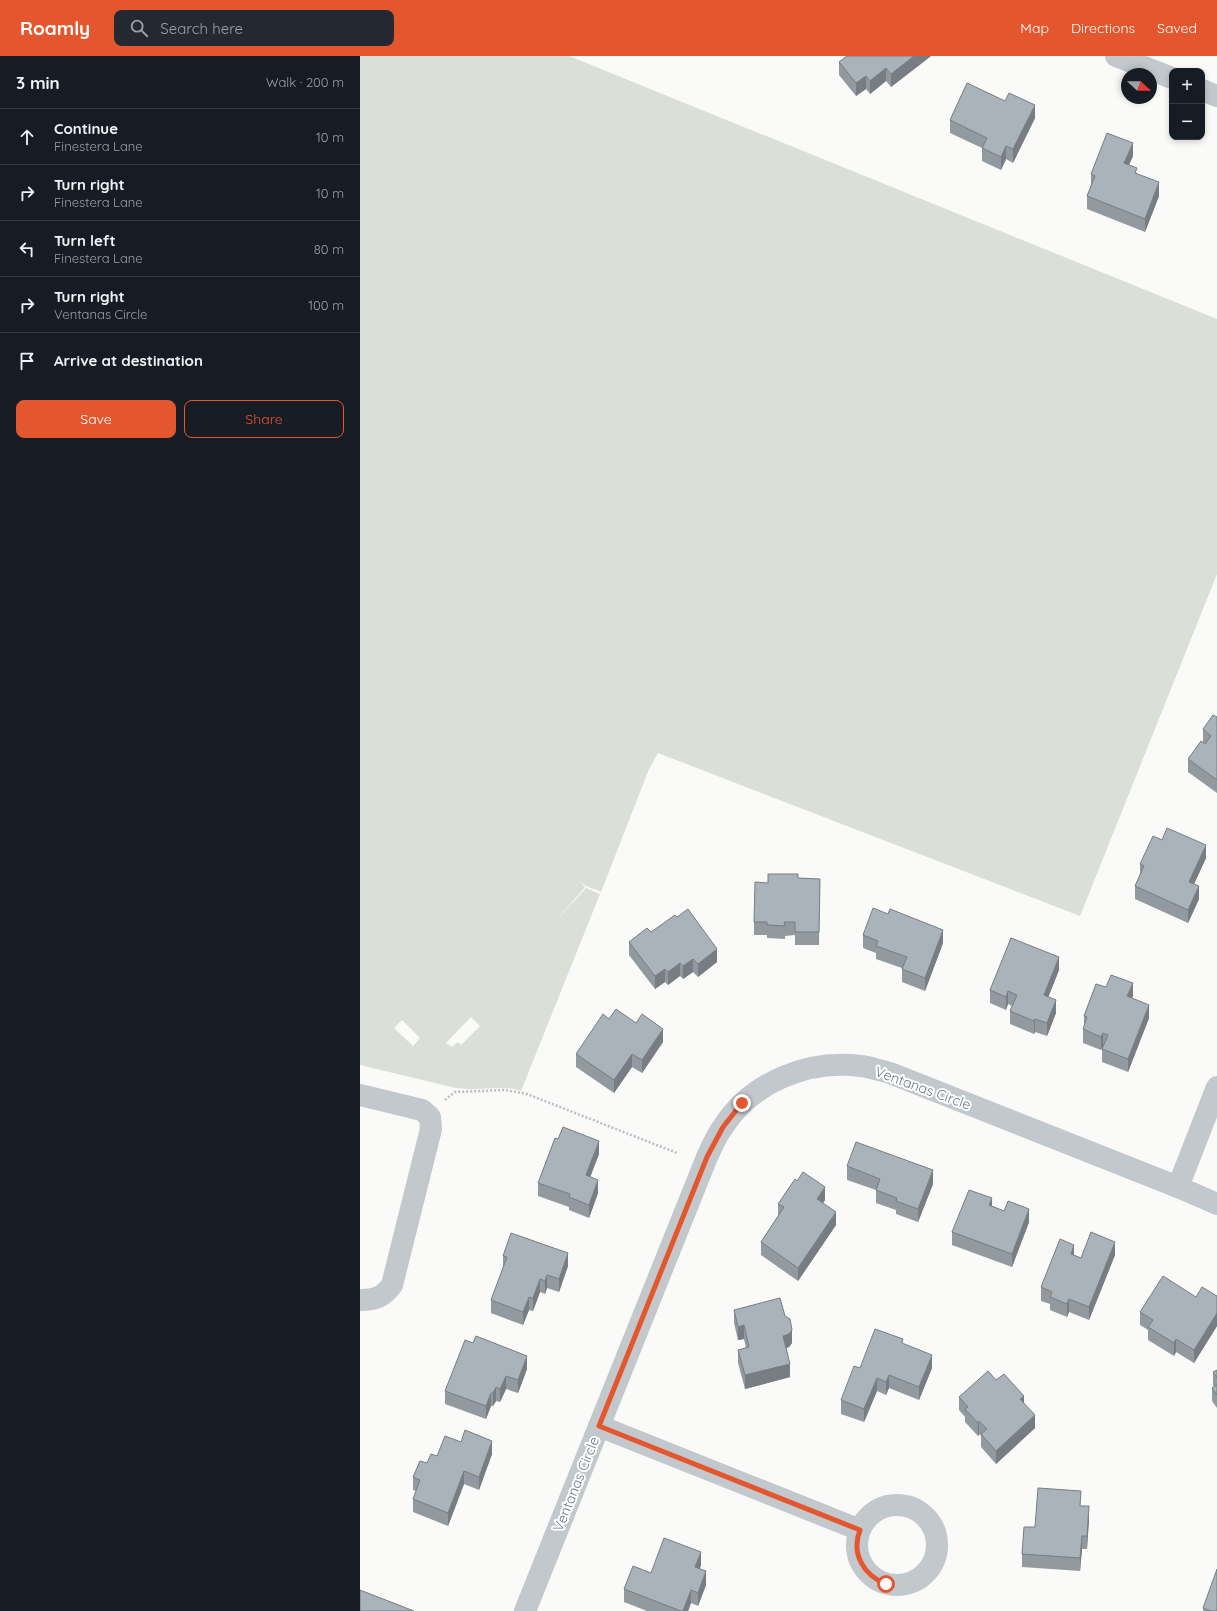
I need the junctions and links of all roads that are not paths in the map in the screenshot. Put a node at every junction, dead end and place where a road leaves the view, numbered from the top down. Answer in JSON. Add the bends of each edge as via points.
{"nodes":[{"id":1,"x":1116,"y":56,"type":"edge"},
{"id":2,"x":1169,"y":77,"type":"edge"},
{"id":3,"x":1205,"y":91,"type":"edge"},
{"id":4,"x":1217,"y":96,"type":"edge"},
{"id":5,"x":1217,"y":1087,"type":"edge"},
{"id":6,"x":360,"y":1095,"type":"edge"},
{"id":7,"x":1178,"y":1187,"type":"junction"},
{"id":8,"x":1217,"y":1204,"type":"edge"},
{"id":9,"x":360,"y":1300,"type":"edge"},
{"id":10,"x":599,"y":1426,"type":"junction"},
{"id":11,"x":860,"y":1530,"type":"dead end"},
{"id":12,"x":525,"y":1611,"type":"edge"}],
"edges":[{"from":1,"to":2,"type":"street"},
{"from":3,"to":4,"type":"street"},
{"from":5,"to":7,"type":"street"},
{"from":6,"to":9,"type":"street","via":[[422,1110],[430,1117],[431,1129],[392,1285],[384,1295]]},
{"from":7,"to":8,"type":"street","name":"Ventanas Circle"},
{"from":7,"to":10,"type":"street","name":"Ventanas Circle","via":[[890,1073],[860,1066],[836,1065],[788,1074],[767,1084],[742,1103],[717,1137]]},
{"from":10,"to":11,"type":"street"},
{"from":10,"to":12,"type":"street","name":"Ventanas Circle"}]}
